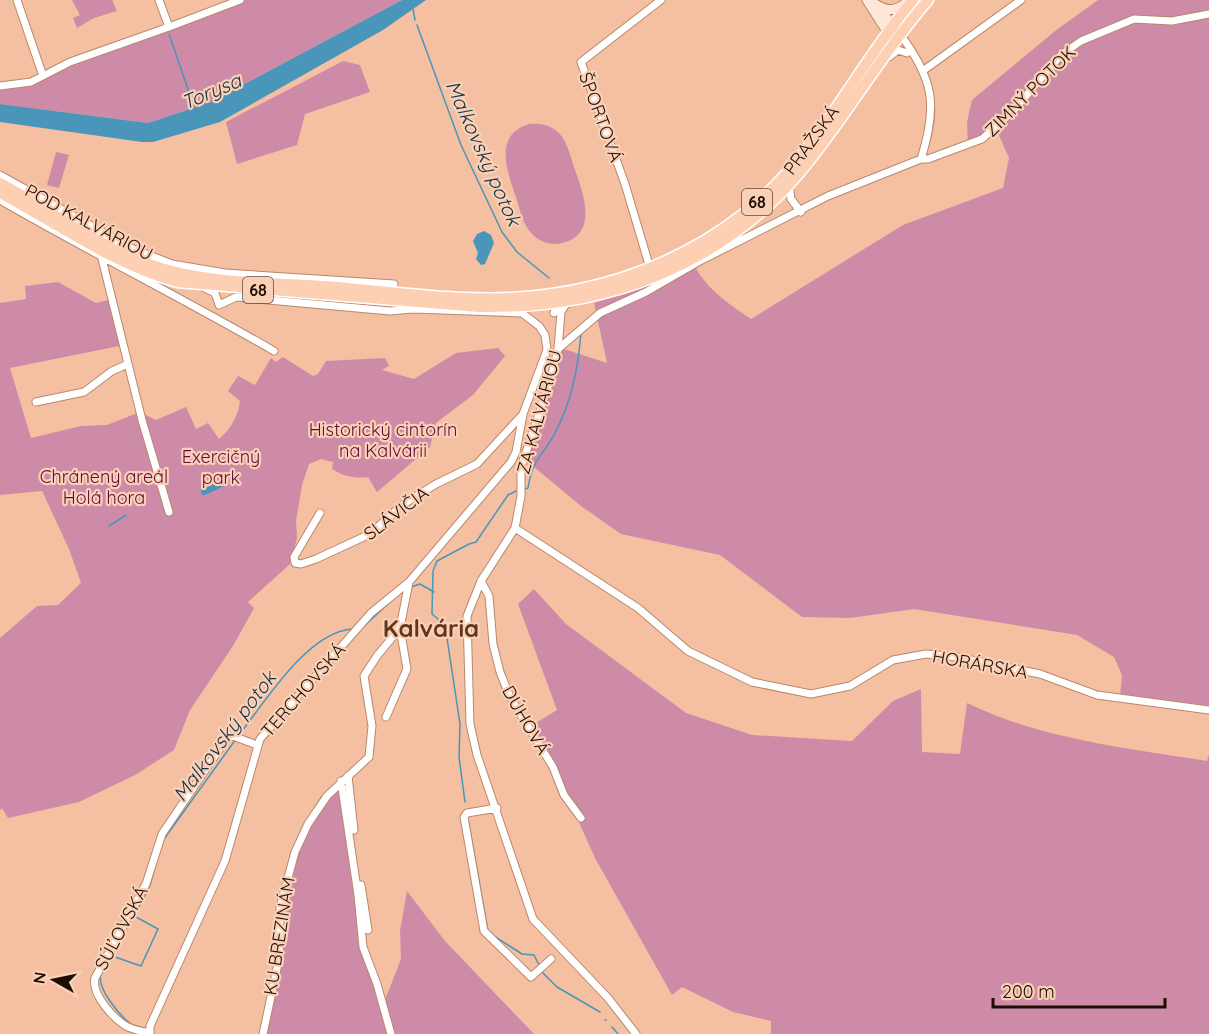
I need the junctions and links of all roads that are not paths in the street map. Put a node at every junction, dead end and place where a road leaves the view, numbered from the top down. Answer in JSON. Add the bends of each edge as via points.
{"nodes":[{"id":1,"x":16,"y":0,"type":"edge"},
{"id":2,"x":159,"y":0,"type":"edge"},
{"id":3,"x":240,"y":0,"type":"edge"},
{"id":4,"x":661,"y":0,"type":"edge"},
{"id":5,"x":911,"y":0,"type":"edge"},
{"id":6,"x":928,"y":0,"type":"edge"},
{"id":7,"x":1020,"y":0,"type":"edge"},
{"id":8,"x":871,"y":1,"type":"edge"},
{"id":9,"x":1209,"y":14,"type":"edge"},
{"id":10,"x":169,"y":27,"type":"junction"},
{"id":11,"x":891,"y":31,"type":"junction"},
{"id":12,"x":907,"y":53,"type":"junction"},
{"id":13,"x":919,"y":62,"type":"junction"},
{"id":14,"x":924,"y":70,"type":"junction"},
{"id":15,"x":43,"y":76,"type":"junction"},
{"id":16,"x":0,"y":86,"type":"edge"},
{"id":17,"x":851,"y":103,"type":"junction"},
{"id":18,"x":921,"y":159,"type":"junction"},
{"id":19,"x":0,"y":175,"type":"edge"},
{"id":20,"x":0,"y":183,"type":"edge"},
{"id":21,"x":789,"y":184,"type":"junction"},
{"id":22,"x":0,"y":193,"type":"edge"},
{"id":23,"x":775,"y":197,"type":"junction"},
{"id":24,"x":791,"y":199,"type":"junction"},
{"id":25,"x":0,"y":200,"type":"edge"},
{"id":26,"x":801,"y":212,"type":"junction"},
{"id":27,"x":102,"y":260,"type":"junction"},
{"id":28,"x":650,"y":268,"type":"junction"},
{"id":29,"x":221,"y":283,"type":"junction"},
{"id":30,"x":394,"y":284,"type":"dead end"},
{"id":31,"x":199,"y":285,"type":"junction"},
{"id":32,"x":580,"y":289,"type":"junction"},
{"id":33,"x":545,"y":295,"type":"junction"},
{"id":34,"x":219,"y":305,"type":"junction"},
{"id":35,"x":558,"y":310,"type":"junction"},
{"id":36,"x":218,"y":318,"type":"junction"},
{"id":37,"x":559,"y":325,"type":"junction"},
{"id":38,"x":569,"y":338,"type":"junction"},
{"id":39,"x":558,"y":349,"type":"junction"},
{"id":40,"x":547,"y":350,"type":"junction"},
{"id":41,"x":274,"y":351,"type":"dead end"},
{"id":42,"x":128,"y":364,"type":"junction"},
{"id":43,"x":36,"y":402,"type":"dead end"},
{"id":44,"x":523,"y":414,"type":"junction"},
{"id":45,"x":511,"y":462,"type":"junction"},
{"id":46,"x":521,"y":467,"type":"junction"},
{"id":47,"x":169,"y":512,"type":"dead end"},
{"id":48,"x":320,"y":513,"type":"dead end"},
{"id":49,"x":515,"y":528,"type":"junction"},
{"id":50,"x":527,"y":535,"type":"junction"},
{"id":51,"x":510,"y":538,"type":"dead end"},
{"id":52,"x":482,"y":581,"type":"junction"},
{"id":53,"x":408,"y":587,"type":"junction"},
{"id":54,"x":400,"y":628,"type":"junction"},
{"id":55,"x":1209,"y":710,"type":"edge"},
{"id":56,"x":386,"y":717,"type":"dead end"},
{"id":57,"x":257,"y":745,"type":"junction"},
{"id":58,"x":348,"y":776,"type":"junction"},
{"id":59,"x":341,"y":781,"type":"junction"},
{"id":60,"x":497,"y":808,"type":"junction"},
{"id":61,"x":581,"y":818,"type":"dead end"},
{"id":62,"x":368,"y":930,"type":"dead end"},
{"id":63,"x":551,"y":959,"type":"dead end"},
{"id":64,"x":150,"y":1031,"type":"edge"},
{"id":65,"x":262,"y":1034,"type":"edge"},
{"id":66,"x":392,"y":1034,"type":"edge"},
{"id":67,"x":636,"y":1034,"type":"edge"}],
"edges":[{"from":1,"to":15,"type":"street"},
{"from":2,"to":10,"type":"street"},
{"from":3,"to":10,"type":"street"},
{"from":4,"to":28,"type":"street","name":"ŠPORTOVÁ","via":[[581,62]]},
{"from":5,"to":8,"type":"street","via":[[892,10]]},
{"from":5,"to":11,"type":"main road","name":"PRAŽSKÁ","number":"68"},
{"from":6,"to":11,"type":"main road","name":"PRAŽSKÁ","number":"68"},
{"from":7,"to":14,"type":"street"},
{"from":8,"to":11,"type":"street"},
{"from":9,"to":18,"type":"street","name":"ZIMNÝ POTOK","via":[[1173,21],[1134,19],[1081,41],[1061,55],[1014,111],[982,139]]},
{"from":10,"to":15,"type":"street","via":[[70,62]]},
{"from":11,"to":12,"type":"street"},
{"from":11,"to":13,"type":"street"},
{"from":11,"to":17,"type":"main road","name":"PRAŽSKÁ","number":"68"},
{"from":11,"to":28,"type":"main road","name":"PRAŽSKÁ","number":"68","via":[[803,153],[771,190],[699,245]]},
{"from":12,"to":13,"type":"street"},
{"from":12,"to":17,"type":"street","name":"PRAŽSKÁ","via":[[893,52]]},
{"from":13,"to":14,"type":"street"},
{"from":14,"to":18,"type":"street","via":[[932,109]]},
{"from":15,"to":16,"type":"street"},
{"from":17,"to":21,"type":"main road","name":"PRAŽSKÁ","number":"68"},
{"from":18,"to":26,"type":"street","name":"ZIMNÝ POTOK","via":[[828,196]]},
{"from":19,"to":30,"type":"street","name":"POD KALVÁRIOU","via":[[131,248],[172,264],[240,274]]},
{"from":20,"to":29,"type":"main road","name":"POD KALVÁRIOU","number":"68","via":[[147,263]]},
{"from":21,"to":23,"type":"main road","name":"PRAŽSKÁ","number":"68"},
{"from":21,"to":24,"type":"street"},
{"from":22,"to":31,"type":"main road","name":"POD KALVÁRIOU","number":"68","via":[[134,267],[166,279]]},
{"from":23,"to":24,"type":"street"},
{"from":23,"to":35,"type":"main road","name":"PRAŽSKÁ","number":"68","via":[[730,236],[677,267]]},
{"from":24,"to":26,"type":"street"},
{"from":25,"to":27,"type":"street","name":"POD KALVÁRIOU"},
{"from":26,"to":38,"type":"street","name":"ZIMNÝ POTOK","via":[[600,313]]},
{"from":27,"to":36,"type":"street","name":"POD KALVÁRIOU"},
{"from":27,"to":42,"type":"street"},
{"from":28,"to":32,"type":"main road","name":"PRAŽSKÁ","number":"68"},
{"from":29,"to":31,"type":"main road","name":"POD KALVÁRIOU","number":"68"},
{"from":29,"to":33,"type":"main road","name":"POD KALVÁRIOU","number":"68","via":[[479,298]]},
{"from":29,"to":34,"type":"street"},
{"from":29,"to":35,"type":"main road","name":"POD KALVÁRIOU","number":"68","via":[[479,307],[537,306]]},
{"from":31,"to":34,"type":"street","via":[[214,293]]},
{"from":32,"to":33,"type":"main road","name":"PRAŽSKÁ","number":"68"},
{"from":32,"to":35,"type":"street","via":[[567,295]]},
{"from":33,"to":35,"type":"street"},
{"from":34,"to":36,"type":"street"},
{"from":34,"to":40,"type":"street","via":[[237,297],[390,311],[522,313],[539,326]]},
{"from":35,"to":37,"type":"street","name":"ZA KALVÁRIOU"},
{"from":36,"to":41,"type":"street","name":"POD KALVÁRIOU"},
{"from":37,"to":38,"type":"street","via":[[562,335]]},
{"from":37,"to":39,"type":"street","name":"ZA KALVÁRIOU"},
{"from":38,"to":39,"type":"street","name":"ZIMNÝ POTOK"},
{"from":39,"to":40,"type":"street"},
{"from":39,"to":46,"type":"street","name":"ZA KALVÁRIOU"},
{"from":40,"to":44,"type":"street","name":"SLÁVIČIA"},
{"from":42,"to":43,"type":"street","via":[[84,392]]},
{"from":42,"to":47,"type":"street"},
{"from":44,"to":45,"type":"street","name":"TERCHOVSKÁ"},
{"from":44,"to":48,"type":"street","name":"SLÁVIČIA","via":[[477,464],[402,505],[370,534],[316,559],[295,562],[294,557]]},
{"from":45,"to":46,"type":"street"},
{"from":45,"to":53,"type":"street","name":"TERCHOVSKÁ"},
{"from":46,"to":49,"type":"street","name":"ZA KALVÁRIOU"},
{"from":49,"to":50,"type":"street","name":"HORÁRSKA"},
{"from":49,"to":52,"type":"street","name":"ZA KALVÁRIOU"},
{"from":50,"to":51,"type":"street"},
{"from":50,"to":55,"type":"street","name":"HORÁRSKA","via":[[638,608],[688,651],[752,682],[811,694],[850,686],[893,660],[926,654],[1040,674],[1097,695]]},
{"from":52,"to":60,"type":"street","name":"ZA KALVÁRIOU","via":[[467,616],[471,724],[477,755]]},
{"from":52,"to":61,"type":"street","name":"DÚHOVÁ","via":[[489,596],[493,644],[510,697],[553,767],[564,795]]},
{"from":53,"to":54,"type":"street"},
{"from":53,"to":57,"type":"street","name":"TERCHOVSKÁ","via":[[380,604],[356,629]]},
{"from":54,"to":56,"type":"street","via":[[407,669]]},
{"from":54,"to":58,"type":"street","name":"KU BREZINÁM","via":[[366,670],[371,750],[369,757]]},
{"from":57,"to":64,"type":"street","name":"TERCHOVSKÁ","via":[[225,861]]},
{"from":57,"to":64,"type":"street","name":"SÚĽOVSKÁ","via":[[233,736],[227,738],[162,834],[146,884],[95,978],[94,989],[99,998],[122,1023]]},
{"from":58,"to":59,"type":"street","name":"KU BREZINÁM"},
{"from":58,"to":62,"type":"street","via":[[355,859]]},
{"from":59,"to":65,"type":"street","name":"KU BREZINÁM","via":[[308,824],[295,852],[280,908],[279,959]]},
{"from":59,"to":66,"type":"street","via":[[363,947]]},
{"from":60,"to":63,"type":"street","via":[[467,813],[464,817],[484,931],[531,977]]},
{"from":60,"to":67,"type":"street","name":"ZA KALVÁRIOU","via":[[533,919],[608,998]]}]}
